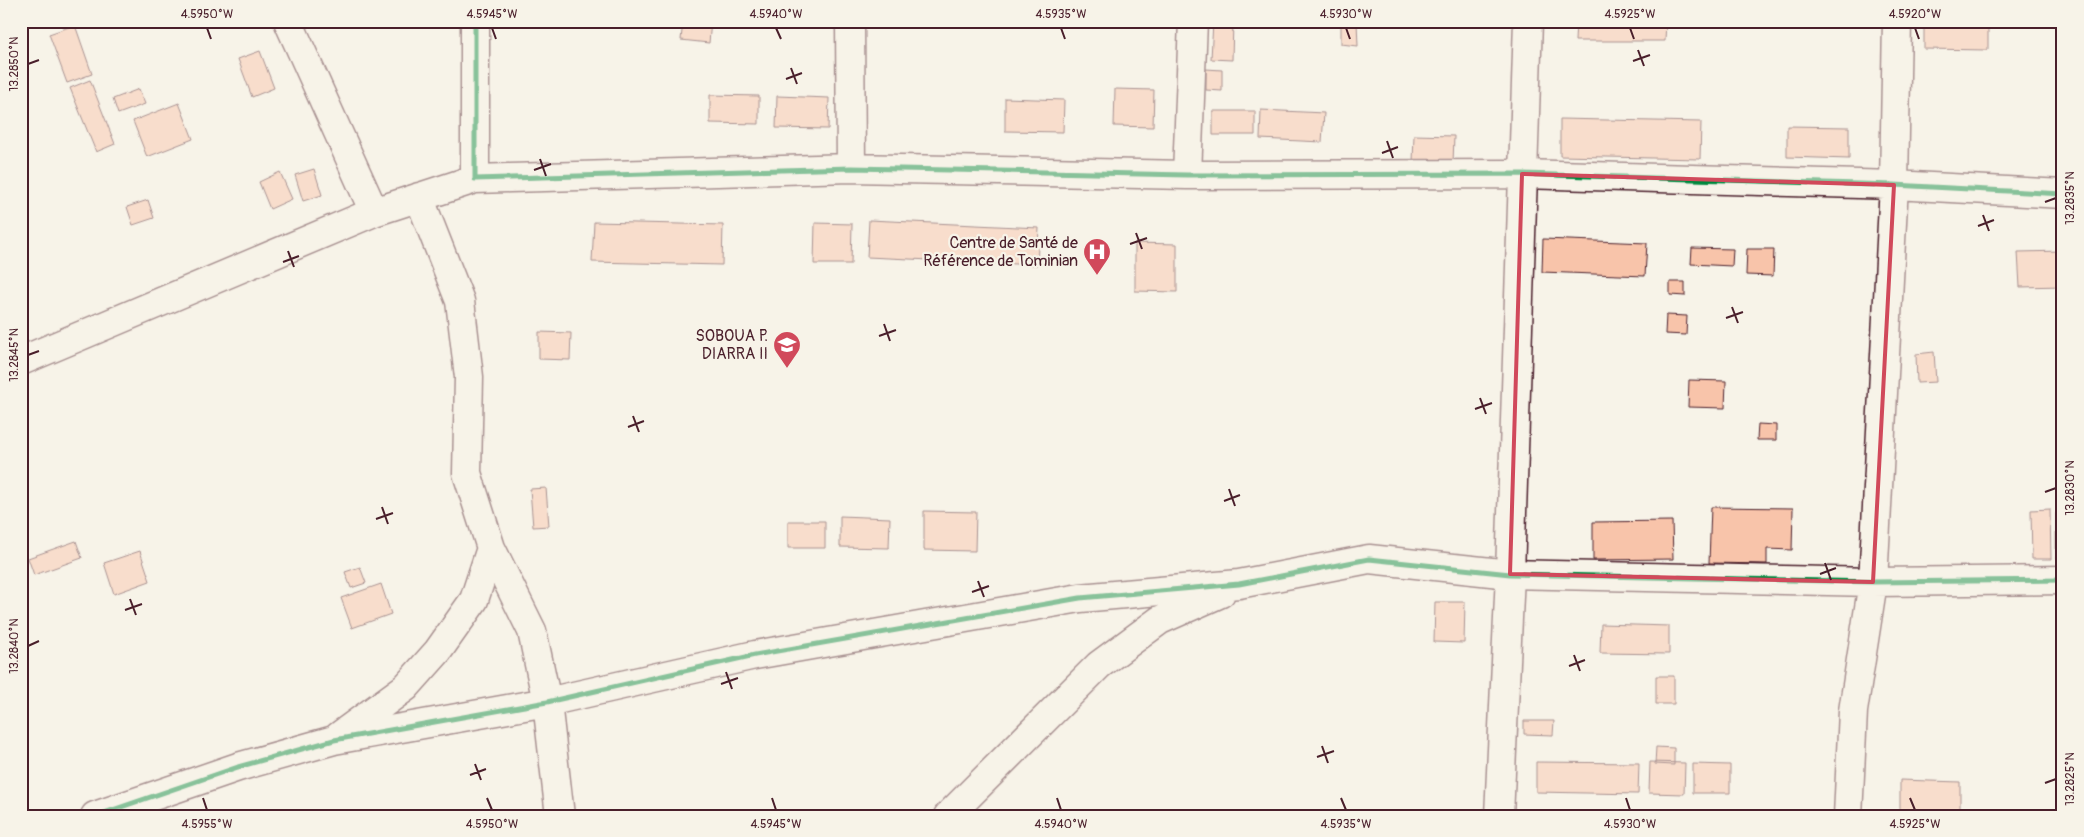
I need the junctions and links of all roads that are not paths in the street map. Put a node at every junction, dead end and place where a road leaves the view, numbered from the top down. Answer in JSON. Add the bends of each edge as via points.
{"nodes":[{"id":1,"x":288,"y":21,"type":"edge"},
{"id":2,"x":475,"y":21,"type":"edge"},
{"id":3,"x":850,"y":21,"type":"edge"},
{"id":4,"x":1193,"y":21,"type":"edge"},
{"id":5,"x":1528,"y":21,"type":"edge"},
{"id":6,"x":1897,"y":21,"type":"edge"},
{"id":7,"x":851,"y":168,"type":"junction"},
{"id":8,"x":1522,"y":174,"type":"junction"},
{"id":9,"x":1188,"y":175,"type":"junction"},
{"id":10,"x":475,"y":179,"type":"junction"},
{"id":11,"x":1894,"y":185,"type":"junction"},
{"id":12,"x":2063,"y":194,"type":"edge"},
{"id":13,"x":419,"y":198,"type":"junction"},
{"id":14,"x":374,"y":212,"type":"junction"},
{"id":15,"x":21,"y":361,"type":"edge"},
{"id":16,"x":491,"y":548,"type":"junction"},
{"id":17,"x":1510,"y":574,"type":"junction"},
{"id":18,"x":2063,"y":580,"type":"edge"},
{"id":19,"x":1872,"y":582,"type":"junction"},
{"id":20,"x":1239,"y":584,"type":"junction"},
{"id":21,"x":547,"y":702,"type":"junction"},
{"id":22,"x":334,"y":740,"type":"junction"},
{"id":23,"x":95,"y":816,"type":"edge"},
{"id":24,"x":560,"y":816,"type":"edge"},
{"id":25,"x":948,"y":816,"type":"edge"},
{"id":26,"x":1498,"y":816,"type":"edge"},
{"id":27,"x":1848,"y":816,"type":"edge"}],
"edges":[{"from":1,"to":14,"type":"street"},
{"from":2,"to":10,"type":"street"},
{"from":3,"to":7,"type":"street"},
{"from":4,"to":9,"type":"street"},
{"from":5,"to":8,"type":"street"},
{"from":6,"to":11,"type":"street"},
{"from":7,"to":9,"type":"street"},
{"from":7,"to":10,"type":"street"},
{"from":8,"to":9,"type":"street"},
{"from":8,"to":11,"type":"street"},
{"from":8,"to":17,"type":"street"},
{"from":10,"to":13,"type":"street"},
{"from":11,"to":12,"type":"street"},
{"from":11,"to":19,"type":"street"},
{"from":13,"to":14,"type":"street"},
{"from":13,"to":16,"type":"street","via":[[460,301],[468,377],[467,473]]},
{"from":14,"to":15,"type":"street"},
{"from":16,"to":21,"type":"street","via":[[532,631]]},
{"from":16,"to":22,"type":"street","via":[[474,600],[438,651],[406,688]]},
{"from":17,"to":19,"type":"street"},
{"from":17,"to":20,"type":"street","via":[[1369,559]]},
{"from":17,"to":26,"type":"street"},
{"from":18,"to":19,"type":"street"},
{"from":19,"to":27,"type":"street","via":[[1853,711]]},
{"from":20,"to":21,"type":"street","via":[[1060,602],[755,655]]},
{"from":20,"to":25,"type":"street","via":[[1160,620],[1099,665]]},
{"from":21,"to":22,"type":"street"},
{"from":21,"to":24,"type":"street"},
{"from":22,"to":23,"type":"street","via":[[238,767]]}]}
